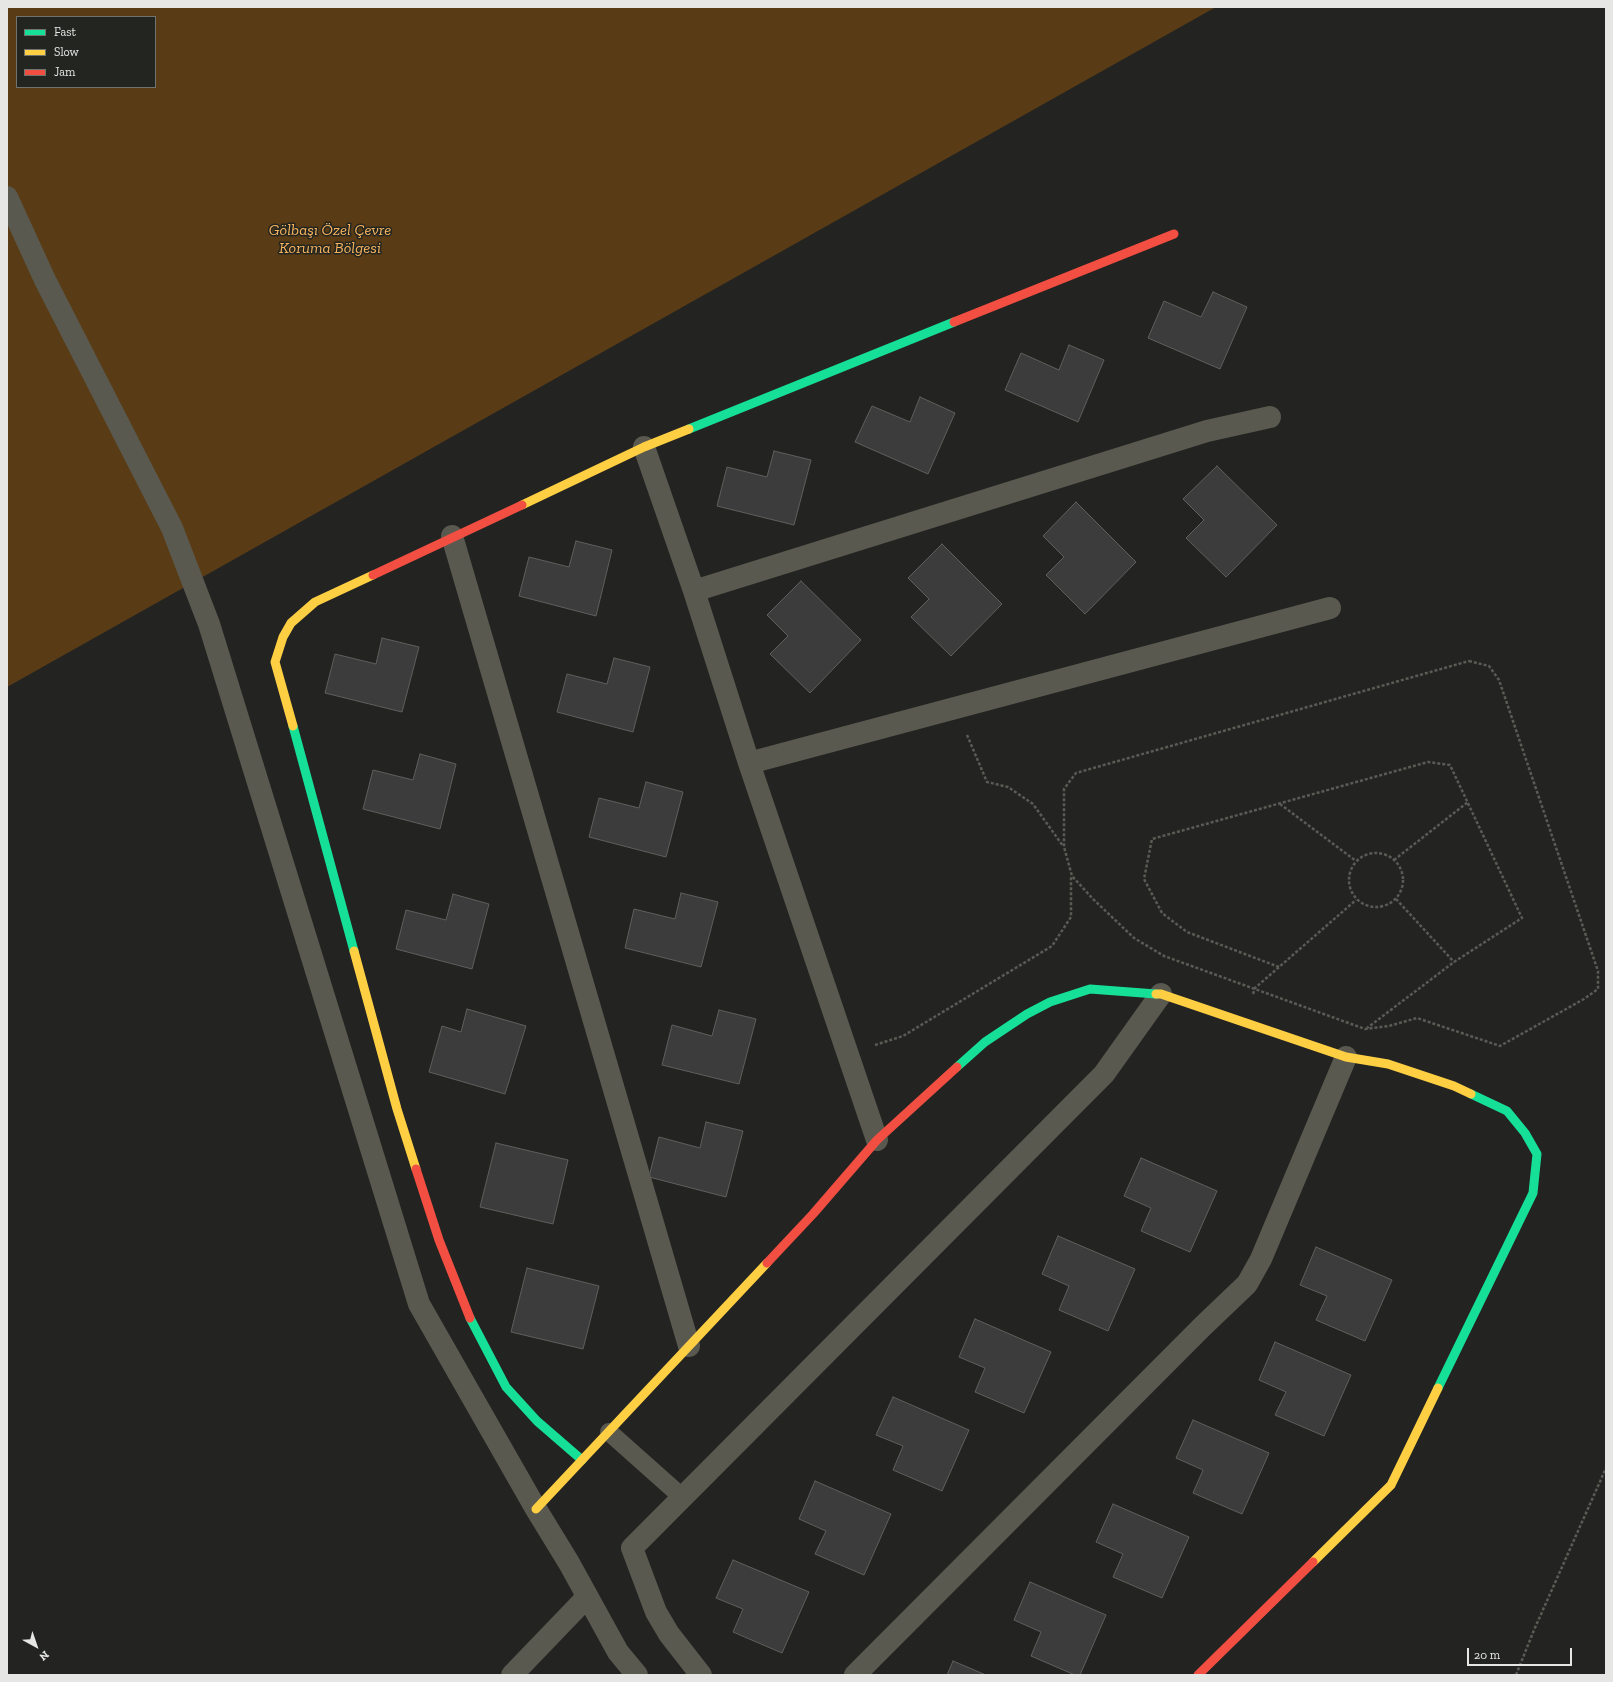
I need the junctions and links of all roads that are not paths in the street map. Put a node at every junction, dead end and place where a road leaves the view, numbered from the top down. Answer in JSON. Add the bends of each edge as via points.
{"nodes":[{"id":1,"x":7,"y":197,"type":"edge"},
{"id":2,"x":1174,"y":234,"type":"dead end"},
{"id":3,"x":1270,"y":417,"type":"dead end"},
{"id":4,"x":644,"y":447,"type":"junction"},
{"id":5,"x":452,"y":536,"type":"junction"},
{"id":6,"x":694,"y":591,"type":"junction"},
{"id":7,"x":1330,"y":608,"type":"dead end"},
{"id":8,"x":749,"y":763,"type":"junction"},
{"id":9,"x":1161,"y":994,"type":"junction"},
{"id":10,"x":1346,"y":1058,"type":"junction"},
{"id":11,"x":877,"y":1140,"type":"junction"},
{"id":12,"x":689,"y":1346,"type":"junction"},
{"id":13,"x":609,"y":1432,"type":"junction"},
{"id":14,"x":582,"y":1460,"type":"junction"},
{"id":15,"x":682,"y":1497,"type":"junction"},
{"id":16,"x":536,"y":1509,"type":"junction"},
{"id":17,"x":587,"y":1597,"type":"junction"},
{"id":18,"x":512,"y":1675,"type":"edge"},
{"id":19,"x":637,"y":1675,"type":"edge"},
{"id":20,"x":701,"y":1675,"type":"edge"},
{"id":21,"x":855,"y":1675,"type":"edge"},
{"id":22,"x":1198,"y":1675,"type":"edge"}],
"edges":[{"from":1,"to":16,"type":"street","via":[[44,280],[172,528],[209,624],[419,1304]]},
{"from":2,"to":4,"type":"street"},
{"from":3,"to":6,"type":"street","via":[[1207,431]]},
{"from":4,"to":5,"type":"street"},
{"from":4,"to":6,"type":"street"},
{"from":5,"to":12,"type":"street"},
{"from":5,"to":14,"type":"street","via":[[315,602],[291,623],[278,649],[275,662],[395,1101],[439,1240],[470,1317],[506,1387],[537,1421]]},
{"from":6,"to":8,"type":"street"},
{"from":7,"to":8,"type":"street"},
{"from":8,"to":11,"type":"street"},
{"from":9,"to":10,"type":"street"},
{"from":9,"to":11,"type":"street","via":[[1090,989],[1050,1002],[985,1042]]},
{"from":9,"to":15,"type":"street","via":[[1104,1074]]},
{"from":10,"to":21,"type":"street","via":[[1261,1259],[1247,1284]]},
{"from":10,"to":22,"type":"street","via":[[1388,1064],[1454,1086],[1507,1111],[1525,1133],[1537,1154],[1533,1193],[1391,1485]]},
{"from":11,"to":12,"type":"street","via":[[813,1214]]},
{"from":12,"to":13,"type":"street"},
{"from":13,"to":14,"type":"street"},
{"from":13,"to":15,"type":"lane"},
{"from":14,"to":16,"type":"street"},
{"from":15,"to":20,"type":"street","via":[[632,1548],[656,1612],[668,1634]]},
{"from":16,"to":17,"type":"street"},
{"from":17,"to":18,"type":"street"},
{"from":17,"to":19,"type":"street","via":[[618,1652]]}]}
